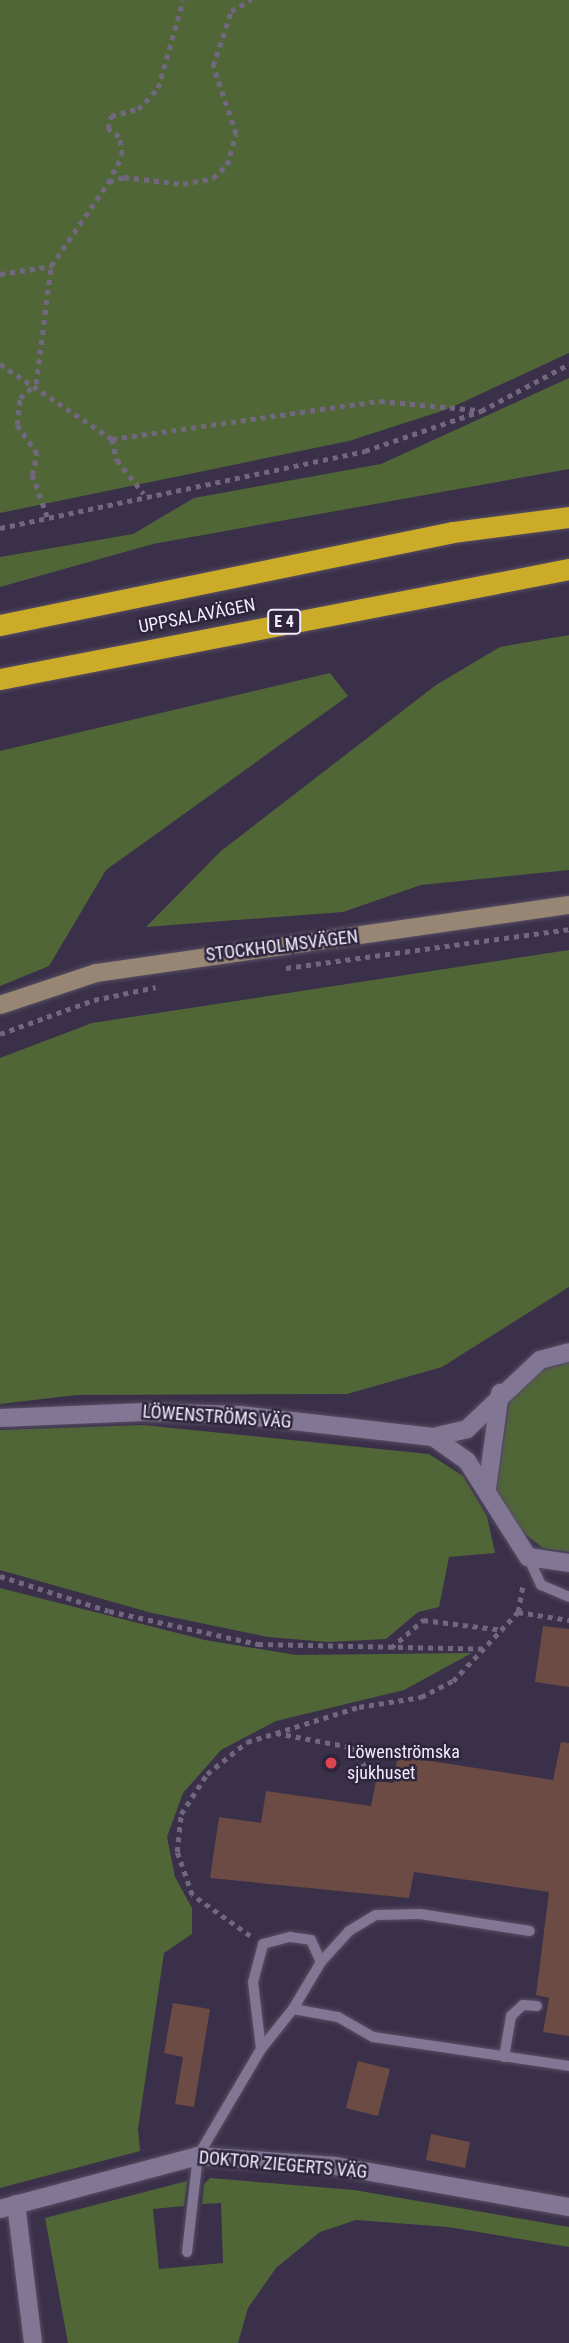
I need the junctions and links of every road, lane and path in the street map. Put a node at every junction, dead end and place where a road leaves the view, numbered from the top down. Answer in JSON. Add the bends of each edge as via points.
{"nodes":[{"id":1,"x":183,"y":0,"type":"edge"},
{"id":2,"x":251,"y":0,"type":"edge"},
{"id":3,"x":108,"y":183,"type":"junction"},
{"id":4,"x":51,"y":266,"type":"junction"},
{"id":5,"x":0,"y":274,"type":"edge"},
{"id":6,"x":0,"y":364,"type":"edge"},
{"id":7,"x":569,"y":364,"type":"edge"},
{"id":8,"x":36,"y":384,"type":"junction"},
{"id":9,"x":481,"y":411,"type":"junction"},
{"id":10,"x":112,"y":439,"type":"junction"},
{"id":11,"x":145,"y":495,"type":"junction"},
{"id":12,"x":47,"y":517,"type":"junction"},
{"id":13,"x":569,"y":517,"type":"edge"},
{"id":14,"x":0,"y":528,"type":"edge"},
{"id":15,"x":569,"y":569,"type":"edge"},
{"id":16,"x":0,"y":625,"type":"edge"},
{"id":17,"x":0,"y":679,"type":"edge"},
{"id":18,"x":569,"y":905,"type":"edge"},
{"id":19,"x":569,"y":929,"type":"edge"},
{"id":20,"x":271,"y":970,"type":"dead end"},
{"id":21,"x":168,"y":985,"type":"dead end"},
{"id":22,"x":0,"y":1005,"type":"edge"},
{"id":23,"x":0,"y":1034,"type":"edge"},
{"id":24,"x":569,"y":1352,"type":"edge"},
{"id":25,"x":500,"y":1393,"type":"junction"},
{"id":26,"x":0,"y":1418,"type":"edge"},
{"id":27,"x":433,"y":1437,"type":"junction"},
{"id":28,"x":486,"y":1489,"type":"junction"},
{"id":29,"x":528,"y":1557,"type":"junction"},
{"id":30,"x":569,"y":1563,"type":"edge"},
{"id":31,"x":0,"y":1576,"type":"edge"},
{"id":32,"x":569,"y":1597,"type":"edge"},
{"id":33,"x":518,"y":1612,"type":"junction"},
{"id":34,"x":569,"y":1620,"type":"edge"},
{"id":35,"x":504,"y":1630,"type":"junction"},
{"id":36,"x":391,"y":1648,"type":"junction"},
{"id":37,"x":488,"y":1649,"type":"junction"},
{"id":38,"x":275,"y":1732,"type":"junction"},
{"id":39,"x":365,"y":1766,"type":"dead end"},
{"id":40,"x":530,"y":1931,"type":"dead end"},
{"id":41,"x":262,"y":1944,"type":"junction"},
{"id":42,"x":321,"y":1962,"type":"junction"},
{"id":43,"x":537,"y":2006,"type":"dead end"},
{"id":44,"x":293,"y":2009,"type":"junction"},
{"id":45,"x":261,"y":2049,"type":"junction"},
{"id":46,"x":504,"y":2057,"type":"junction"},
{"id":47,"x":569,"y":2066,"type":"edge"},
{"id":48,"x":198,"y":2156,"type":"junction"},
{"id":49,"x":8,"y":2207,"type":"edge"},
{"id":50,"x":569,"y":2207,"type":"edge"},
{"id":51,"x":187,"y":2252,"type":"dead end"},
{"id":52,"x":33,"y":2343,"type":"edge"}],
"edges":[{"from":1,"to":3,"type":"path","via":[[158,88],[138,109],[111,116],[108,128],[118,137],[122,155]]},
{"from":2,"to":3,"type":"path","via":[[231,11],[213,66],[236,134],[227,165],[212,178],[183,184],[124,177]]},
{"from":3,"to":4,"type":"path"},
{"from":4,"to":5,"type":"path"},
{"from":4,"to":8,"type":"path"},
{"from":6,"to":8,"type":"path"},
{"from":7,"to":9,"type":"path"},
{"from":8,"to":10,"type":"path"},
{"from":8,"to":12,"type":"path","via":[[20,398],[18,425],[37,454],[32,475]]},
{"from":9,"to":10,"type":"path","via":[[380,401]]},
{"from":9,"to":11,"type":"path","via":[[365,451]]},
{"from":10,"to":11,"type":"path","via":[[117,460]]},
{"from":11,"to":12,"type":"path"},
{"from":12,"to":14,"type":"path"},
{"from":13,"to":16,"type":"highway","name":"UPPSALAVÄGEN","via":[[453,532]]},
{"from":15,"to":17,"type":"highway","name":"UPPSALAVÄGEN","number":"E 4"},
{"from":18,"to":22,"type":"street","name":"STOCKHOLMSVÄGEN","via":[[96,973]]},
{"from":19,"to":20,"type":"path"},
{"from":21,"to":23,"type":"path","via":[[94,1000]]},
{"from":24,"to":25,"type":"street","name":"LÖWENSTRÖMS VÄG","via":[[540,1360]]},
{"from":25,"to":27,"type":"street","name":"LÖWENSTRÖMS VÄG","via":[[467,1429]]},
{"from":25,"to":28,"type":"street"},
{"from":26,"to":27,"type":"street","name":"LÖWENSTRÖMS VÄG","via":[[144,1412],[240,1415]]},
{"from":27,"to":28,"type":"street","name":"LÖWENSTRÖMS VÄG","via":[[467,1461]]},
{"from":28,"to":29,"type":"street","name":"LÖWENSTRÖMS VÄG"},
{"from":29,"to":30,"type":"street"},
{"from":29,"to":32,"type":"lane","via":[[541,1585]]},
{"from":29,"to":33,"type":"path"},
{"from":31,"to":36,"type":"path","via":[[109,1611],[258,1644]]},
{"from":33,"to":34,"type":"path"},
{"from":33,"to":35,"type":"path"},
{"from":35,"to":36,"type":"path","via":[[423,1620]]},
{"from":35,"to":37,"type":"path"},
{"from":36,"to":37,"type":"path"},
{"from":37,"to":38,"type":"path","via":[[453,1681],[421,1697],[359,1707]]},
{"from":38,"to":39,"type":"path","via":[[351,1747]]},
{"from":38,"to":41,"type":"path","via":[[247,1742],[207,1774],[181,1814],[177,1852],[192,1895],[207,1912]]},
{"from":40,"to":42,"type":"lane","via":[[420,1914],[376,1915],[349,1931]]},
{"from":41,"to":42,"type":"lane","via":[[290,1937],[311,1940]]},
{"from":41,"to":45,"type":"lane","via":[[253,1982]]},
{"from":42,"to":44,"type":"lane"},
{"from":43,"to":46,"type":"lane","via":[[523,2005],[511,2017]]},
{"from":44,"to":45,"type":"lane"},
{"from":44,"to":46,"type":"lane","via":[[338,2017],[373,2037]]},
{"from":45,"to":48,"type":"lane"},
{"from":46,"to":47,"type":"lane"},
{"from":48,"to":49,"type":"street","name":"DOKTOR ZIEGERTS VÄG"},
{"from":48,"to":50,"type":"street","name":"DOKTOR ZIEGERTS VÄG","via":[[336,2166]]},
{"from":48,"to":51,"type":"lane"},
{"from":49,"to":52,"type":"street"}]}
